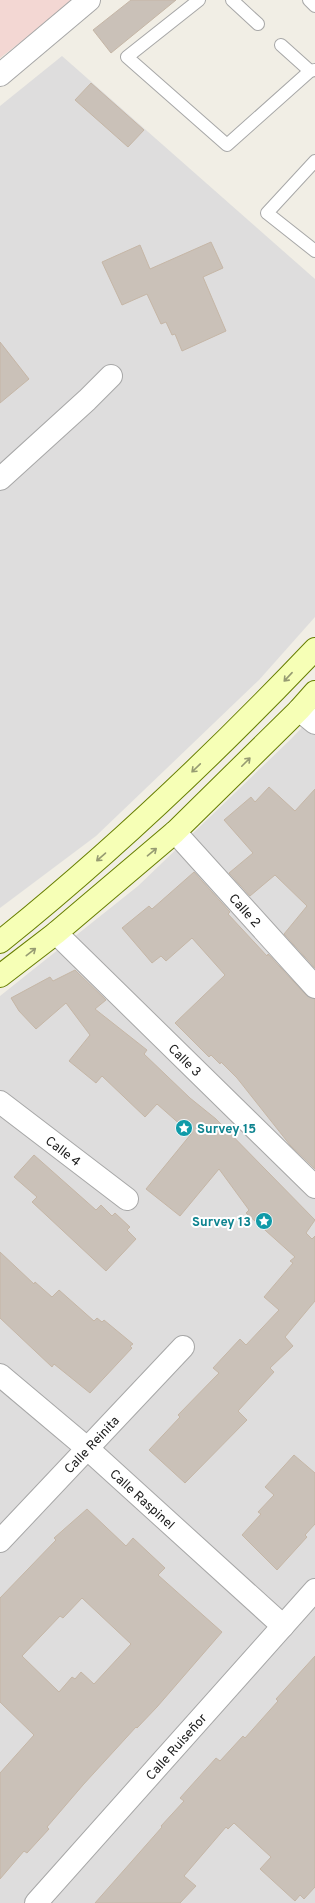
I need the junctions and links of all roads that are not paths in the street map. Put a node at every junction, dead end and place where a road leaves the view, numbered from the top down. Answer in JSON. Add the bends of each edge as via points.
{"nodes":[{"id":1,"x":199,"y":0,"type":"edge"},
{"id":2,"x":232,"y":0,"type":"edge"},
{"id":3,"x":309,"y":0,"type":"edge"},
{"id":4,"x":81,"y":2,"type":"edge"},
{"id":5,"x":315,"y":6,"type":"edge"},
{"id":6,"x":258,"y":24,"type":"dead end"},
{"id":7,"x":281,"y":45,"type":"dead end"},
{"id":8,"x":312,"y":71,"type":"edge"},
{"id":9,"x":0,"y":75,"type":"edge"},
{"id":10,"x":315,"y":161,"type":"edge"},
{"id":11,"x":315,"y":251,"type":"edge"},
{"id":12,"x":111,"y":376,"type":"dead end"},
{"id":13,"x":0,"y":479,"type":"edge"},
{"id":14,"x":315,"y":649,"type":"edge"},
{"id":15,"x":315,"y":692,"type":"edge"},
{"id":16,"x":307,"y":717,"type":"edge"},
{"id":17,"x":175,"y":832,"type":"junction"},
{"id":18,"x":56,"y":933,"type":"junction"},
{"id":19,"x":0,"y":942,"type":"edge"},
{"id":20,"x":0,"y":976,"type":"edge"},
{"id":21,"x":315,"y":987,"type":"edge"},
{"id":22,"x":0,"y":1102,"type":"edge"},
{"id":23,"x":315,"y":1187,"type":"edge"},
{"id":24,"x":127,"y":1199,"type":"dead end"},
{"id":25,"x":183,"y":1347,"type":"dead end"},
{"id":26,"x":0,"y":1375,"type":"edge"},
{"id":27,"x":88,"y":1449,"type":"junction"},
{"id":28,"x":0,"y":1541,"type":"edge"},
{"id":29,"x":315,"y":1590,"type":"edge"},
{"id":30,"x":283,"y":1626,"type":"junction"},
{"id":31,"x":36,"y":1903,"type":"edge"}],
"edges":[{"from":1,"to":8,"type":"lane","via":[[127,57],[227,145]]},
{"from":2,"to":6,"type":"lane"},
{"from":3,"to":5,"type":"lane"},
{"from":4,"to":9,"type":"street"},
{"from":7,"to":8,"type":"lane"},
{"from":10,"to":11,"type":"lane","via":[[267,213]]},
{"from":12,"to":13,"type":"street"},
{"from":14,"to":19,"type":"street","one_way":true,"via":[[123,839]]},
{"from":15,"to":16,"type":"street"},
{"from":17,"to":16,"type":"street","one_way":true},
{"from":18,"to":17,"type":"street","one_way":true},
{"from":17,"to":21,"type":"street","name":"Calle 2"},
{"from":20,"to":18,"type":"street","one_way":true},
{"from":18,"to":23,"type":"street","name":"Calle 3"},
{"from":22,"to":24,"type":"street","name":"Calle 4"},
{"from":25,"to":27,"type":"street","name":"Calle Reinita"},
{"from":26,"to":27,"type":"street","name":"Calle Raspinel"},
{"from":27,"to":28,"type":"street","name":"Calle Reinita"},
{"from":27,"to":30,"type":"street","name":"Calle Raspinel"},
{"from":29,"to":30,"type":"street","name":"Calle Ruiseñor"},
{"from":30,"to":31,"type":"street","name":"Calle Ruiseñor"}]}
